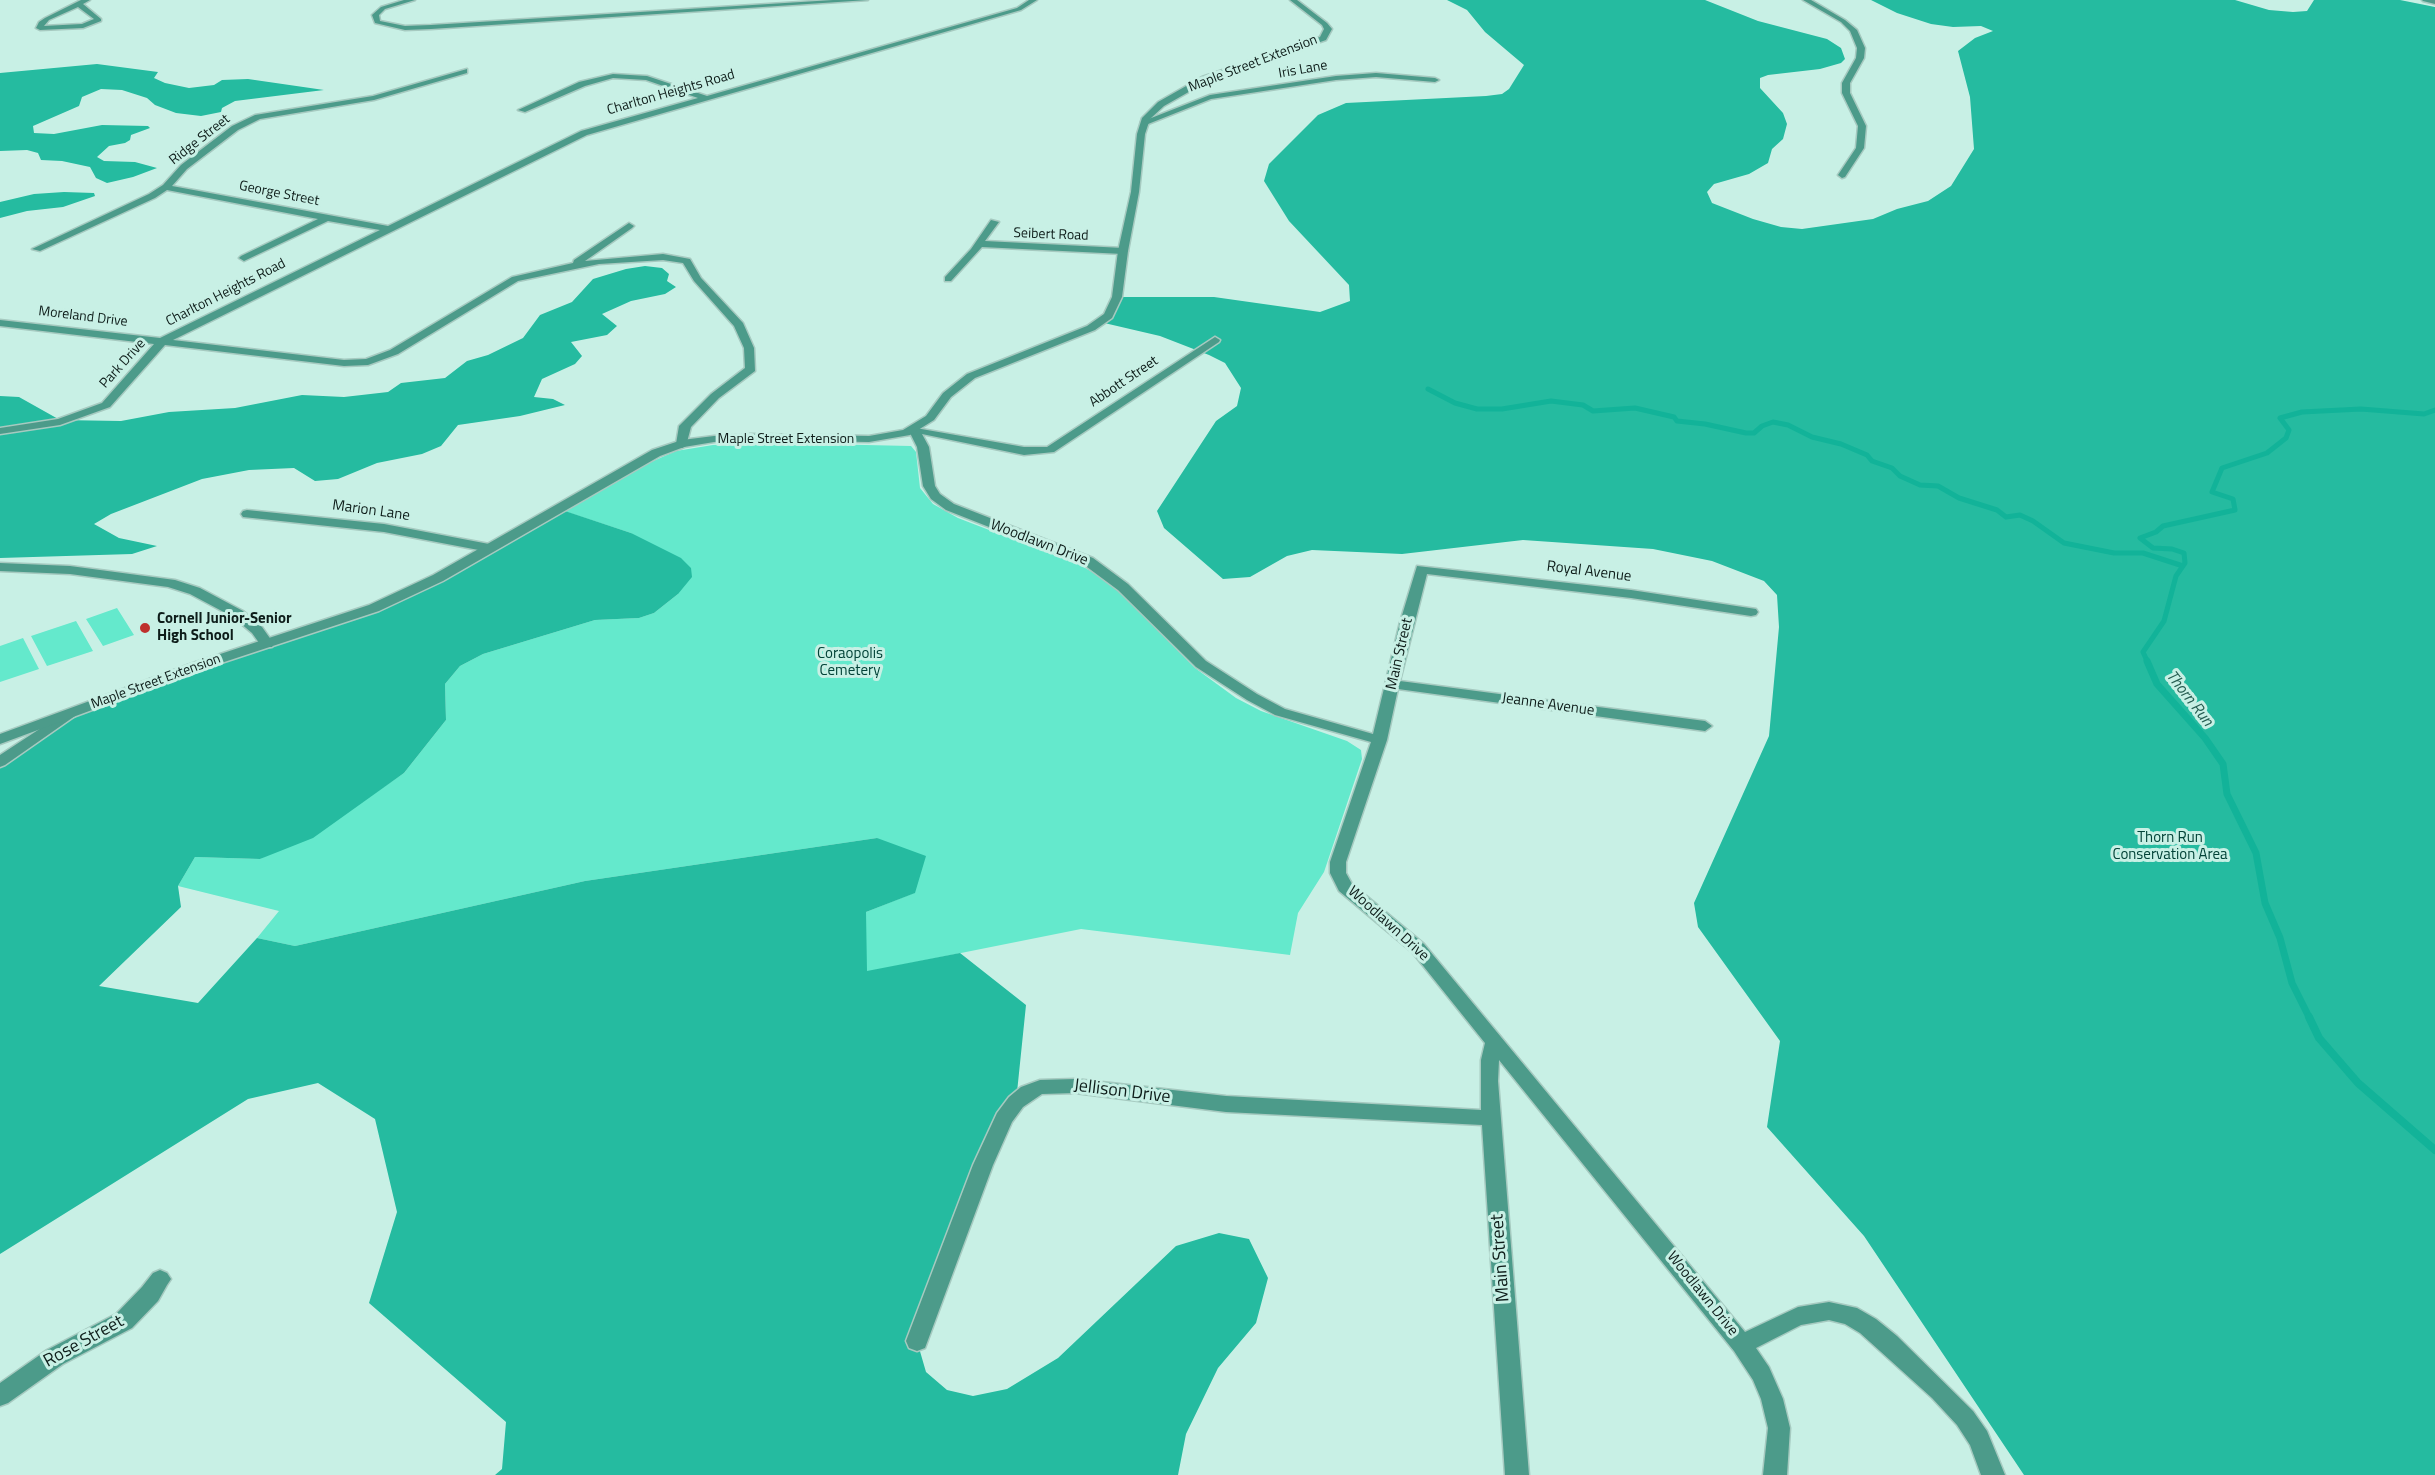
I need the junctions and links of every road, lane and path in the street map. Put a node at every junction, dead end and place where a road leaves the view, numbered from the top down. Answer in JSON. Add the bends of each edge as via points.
{"nodes":[{"id":1,"x":87,"y":0,"type":"edge"},
{"id":2,"x":412,"y":0,"type":"edge"},
{"id":3,"x":865,"y":0,"type":"edge"},
{"id":4,"x":1034,"y":0,"type":"edge"},
{"id":5,"x":1293,"y":0,"type":"edge"},
{"id":6,"x":1806,"y":0,"type":"edge"},
{"id":7,"x":2425,"y":0,"type":"edge"},
{"id":8,"x":2435,"y":2,"type":"edge"},
{"id":9,"x":78,"y":4,"type":"junction"},
{"id":10,"x":464,"y":71,"type":"dead end"},
{"id":11,"x":1435,"y":80,"type":"dead end"},
{"id":12,"x":706,"y":98,"type":"junction"},
{"id":13,"x":522,"y":110,"type":"dead end"},
{"id":14,"x":1144,"y":122,"type":"junction"},
{"id":15,"x":1842,"y":175,"type":"dead end"},
{"id":16,"x":166,"y":187,"type":"junction"},
{"id":17,"x":328,"y":217,"type":"junction"},
{"id":18,"x":994,"y":222,"type":"dead end"},
{"id":19,"x":629,"y":226,"type":"dead end"},
{"id":20,"x":387,"y":229,"type":"junction"},
{"id":21,"x":979,"y":244,"type":"junction"},
{"id":22,"x":37,"y":249,"type":"dead end"},
{"id":23,"x":1123,"y":251,"type":"junction"},
{"id":24,"x":243,"y":258,"type":"dead end"},
{"id":25,"x":572,"y":266,"type":"junction"},
{"id":26,"x":948,"y":279,"type":"dead end"},
{"id":27,"x":0,"y":323,"type":"edge"},
{"id":28,"x":1215,"y":340,"type":"dead end"},
{"id":29,"x":163,"y":342,"type":"junction"},
{"id":30,"x":914,"y":429,"type":"junction"},
{"id":31,"x":0,"y":430,"type":"edge"},
{"id":32,"x":682,"y":444,"type":"junction"},
{"id":33,"x":247,"y":513,"type":"dead end"},
{"id":34,"x":489,"y":548,"type":"junction"},
{"id":35,"x":0,"y":567,"type":"edge"},
{"id":36,"x":1422,"y":569,"type":"joint"},
{"id":37,"x":1751,"y":612,"type":"dead end"},
{"id":38,"x":267,"y":644,"type":"junction"},
{"id":39,"x":1392,"y":684,"type":"junction"},
{"id":40,"x":70,"y":713,"type":"junction"},
{"id":41,"x":1705,"y":726,"type":"dead end"},
{"id":42,"x":0,"y":739,"type":"edge"},
{"id":43,"x":1379,"y":740,"type":"junction"},
{"id":44,"x":0,"y":762,"type":"edge"},
{"id":45,"x":1495,"y":1042,"type":"junction"},
{"id":46,"x":1492,"y":1118,"type":"junction"},
{"id":47,"x":160,"y":1278,"type":"dead end"},
{"id":48,"x":917,"y":1341,"type":"dead end"},
{"id":49,"x":1742,"y":1344,"type":"junction"},
{"id":50,"x":0,"y":1396,"type":"edge"},
{"id":51,"x":1518,"y":1475,"type":"edge"},
{"id":52,"x":1775,"y":1475,"type":"edge"},
{"id":53,"x":1993,"y":1475,"type":"edge"}],
"edges":[{"from":1,"to":9,"type":"street"},
{"from":2,"to":3,"type":"street","via":[[383,8],[375,15],[377,22],[405,28],[431,27]]},
{"from":4,"to":12,"type":"street","name":"Charlton Heights Road","via":[[1019,9]]},
{"from":5,"to":14,"type":"street","name":"Maple Street Extension","via":[[1325,24],[1328,29],[1323,38],[1196,83],[1154,109]]},
{"from":6,"to":15,"type":"street","via":[[1843,21],[1853,30],[1861,48],[1846,84],[1846,93],[1862,126],[1860,148]]},
{"from":7,"to":8,"type":"street"},
{"from":9,"to":9,"type":"street","via":[[99,20],[76,27],[40,28],[47,19]]},
{"from":10,"to":16,"type":"street","name":"Ridge Street","via":[[374,98],[258,117],[235,128]]},
{"from":11,"to":14,"type":"street","name":"Iris Lane","via":[[1376,75],[1336,78],[1210,97]]},
{"from":12,"to":13,"type":"street","via":[[647,78],[613,76],[582,84]]},
{"from":12,"to":20,"type":"street","name":"Charlton Heights Road","via":[[584,133]]},
{"from":14,"to":23,"type":"street","name":"Maple Street Extension"},
{"from":16,"to":17,"type":"street","name":"George Street"},
{"from":16,"to":22,"type":"street","name":"Ridge Street"},
{"from":17,"to":20,"type":"street","name":"George Street"},
{"from":17,"to":24,"type":"street"},
{"from":18,"to":21,"type":"street","name":"Seibert Road"},
{"from":19,"to":25,"type":"street"},
{"from":20,"to":29,"type":"street","name":"Charlton Heights Road"},
{"from":21,"to":23,"type":"street","name":"Seibert Road"},
{"from":21,"to":26,"type":"street","name":"Seibert Road"},
{"from":23,"to":30,"type":"street","name":"Maple Street Extension","via":[[1117,297],[1108,316],[1078,335],[970,376],[947,395],[930,418]]},
{"from":25,"to":29,"type":"street","name":"Charlton Heights Road","via":[[516,279],[394,352],[368,362],[344,363]]},
{"from":25,"to":32,"type":"street","name":"Charlton Heights Road","via":[[663,257],[687,261],[697,279],[739,325],[749,348],[751,369],[715,396],[685,426]]},
{"from":27,"to":29,"type":"street","name":"Moreland Drive"},
{"from":28,"to":30,"type":"street","name":"Abbott Street","via":[[1050,450],[1024,451]]},
{"from":29,"to":31,"type":"street","name":"Park Drive","via":[[106,405],[60,422]]},
{"from":30,"to":32,"type":"street","name":"Maple Street Extension","via":[[869,439],[750,438]]},
{"from":30,"to":43,"type":"street","name":"Woodlawn Drive","via":[[923,447],[928,486],[950,507],[1088,561],[1123,587],[1201,664],[1251,697],[1313,723]]},
{"from":32,"to":34,"type":"street","name":"Maple Street Extension","via":[[630,466]]},
{"from":33,"to":34,"type":"street","name":"Marion Lane","via":[[384,528]]},
{"from":34,"to":38,"type":"street","name":"Maple Street Extension","via":[[384,604]]},
{"from":35,"to":38,"type":"street","via":[[70,570],[170,583],[195,591],[238,614]]},
{"from":36,"to":37,"type":"street","name":"Royal Avenue"},
{"from":36,"to":39,"type":"street","name":"Main Street"},
{"from":38,"to":40,"type":"street","name":"Maple Street Extension"},
{"from":39,"to":41,"type":"street","name":"Jeanne Avenue"},
{"from":39,"to":43,"type":"street","name":"Main Street"},
{"from":40,"to":42,"type":"street","name":"Maple Street Extension"},
{"from":40,"to":44,"type":"street"},
{"from":43,"to":45,"type":"street","name":"Woodlawn Drive","via":[[1343,845],[1338,873],[1345,887],[1418,948]]},
{"from":45,"to":46,"type":"street","name":"Main Street","via":[[1489,1081]]},
{"from":45,"to":49,"type":"street","name":"Woodlawn Drive"},
{"from":46,"to":48,"type":"street","name":"Jellison Drive","via":[[1226,1104],[1075,1086],[1040,1087],[1016,1102],[1004,1118]]},
{"from":46,"to":51,"type":"street","name":"Main Street"},
{"from":47,"to":50,"type":"street","name":"Rose Street","via":[[124,1321],[55,1357]]},
{"from":49,"to":52,"type":"street","name":"Woodlawn Drive","via":[[1761,1374],[1774,1407],[1779,1428]]},
{"from":49,"to":53,"type":"street","via":[[1798,1316],[1829,1311],[1849,1315],[1905,1357],[1965,1418],[1979,1439]]}]}
